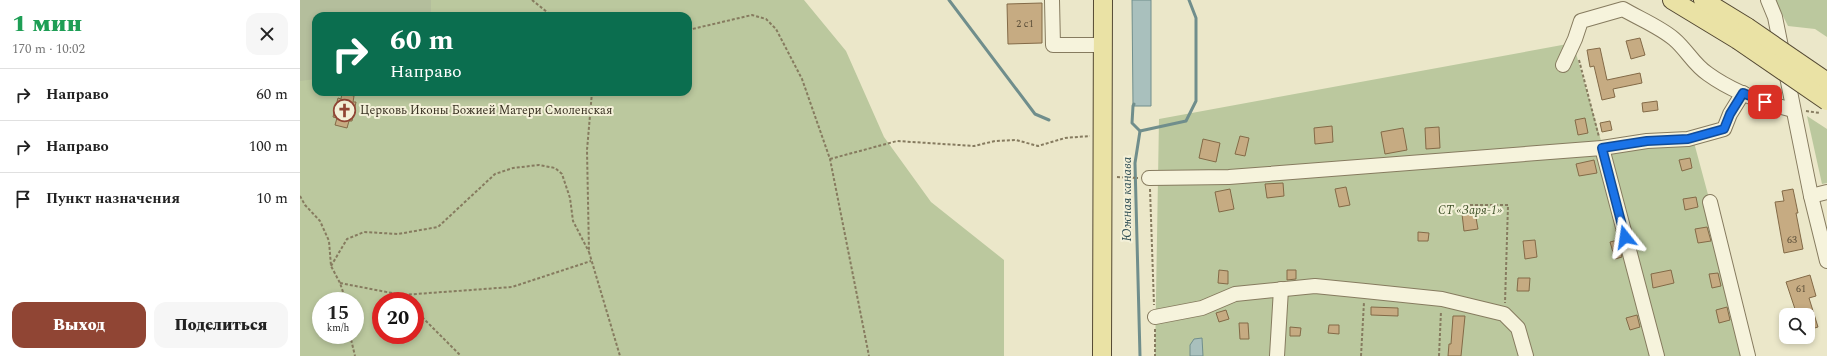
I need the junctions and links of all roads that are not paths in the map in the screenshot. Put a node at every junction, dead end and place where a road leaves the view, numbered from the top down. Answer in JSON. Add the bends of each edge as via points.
{"nodes":[{"id":1,"x":1052,"y":0,"type":"edge"},
{"id":2,"x":1102,"y":0,"type":"edge"},
{"id":3,"x":1672,"y":0,"type":"edge"},
{"id":4,"x":1703,"y":0,"type":"edge"},
{"id":5,"x":1768,"y":0,"type":"edge"},
{"id":6,"x":1742,"y":34,"type":"junction"},
{"id":7,"x":1103,"y":45,"type":"junction"},
{"id":8,"x":1563,"y":65,"type":"dead end"},
{"id":9,"x":1827,"y":82,"type":"edge"},
{"id":10,"x":1743,"y":93,"type":"junction"},
{"id":11,"x":1824,"y":107,"type":"edge"},
{"id":12,"x":1793,"y":110,"type":"junction"},
{"id":13,"x":1602,"y":148,"type":"junction"},
{"id":14,"x":1149,"y":178,"type":"road end"},
{"id":15,"x":1827,"y":192,"type":"edge"},
{"id":16,"x":1811,"y":196,"type":"junction"},
{"id":17,"x":1710,"y":202,"type":"dead end"},
{"id":18,"x":1827,"y":261,"type":"edge"},
{"id":19,"x":1280,"y":289,"type":"junction"},
{"id":20,"x":1155,"y":317,"type":"road end"},
{"id":21,"x":1102,"y":356,"type":"edge"},
{"id":22,"x":1277,"y":356,"type":"edge"},
{"id":23,"x":1526,"y":356,"type":"edge"},
{"id":24,"x":1657,"y":356,"type":"edge"},
{"id":25,"x":1748,"y":356,"type":"edge"}],
"edges":[{"from":1,"to":7,"type":"street","via":[[1053,45]]},
{"from":2,"to":7,"type":"main road"},
{"from":3,"to":6,"type":"main road"},
{"from":4,"to":6,"type":"main road"},
{"from":5,"to":12,"type":"street","via":[[1775,17]]},
{"from":6,"to":9,"type":"main road","bridge":true},
{"from":6,"to":11,"type":"main road","bridge":true},
{"from":7,"to":21,"type":"main road"},
{"from":8,"to":10,"type":"street","via":[[1581,21],[1623,10],[1674,39],[1708,74]]},
{"from":10,"to":12,"type":"street","via":[[1775,106]]},
{"from":10,"to":13,"type":"street","via":[[1724,129],[1688,139],[1647,141]]},
{"from":12,"to":16,"type":"street"},
{"from":13,"to":14,"type":"street","via":[[1229,177]]},
{"from":13,"to":24,"type":"street"},
{"from":15,"to":16,"type":"street"},
{"from":16,"to":18,"type":"street"},
{"from":17,"to":25,"type":"street"},
{"from":19,"to":20,"type":"street","via":[[1235,294],[1202,308]]},
{"from":19,"to":22,"type":"street"},
{"from":19,"to":23,"type":"street","via":[[1314,286],[1442,299],[1504,314],[1518,328]]}]}
